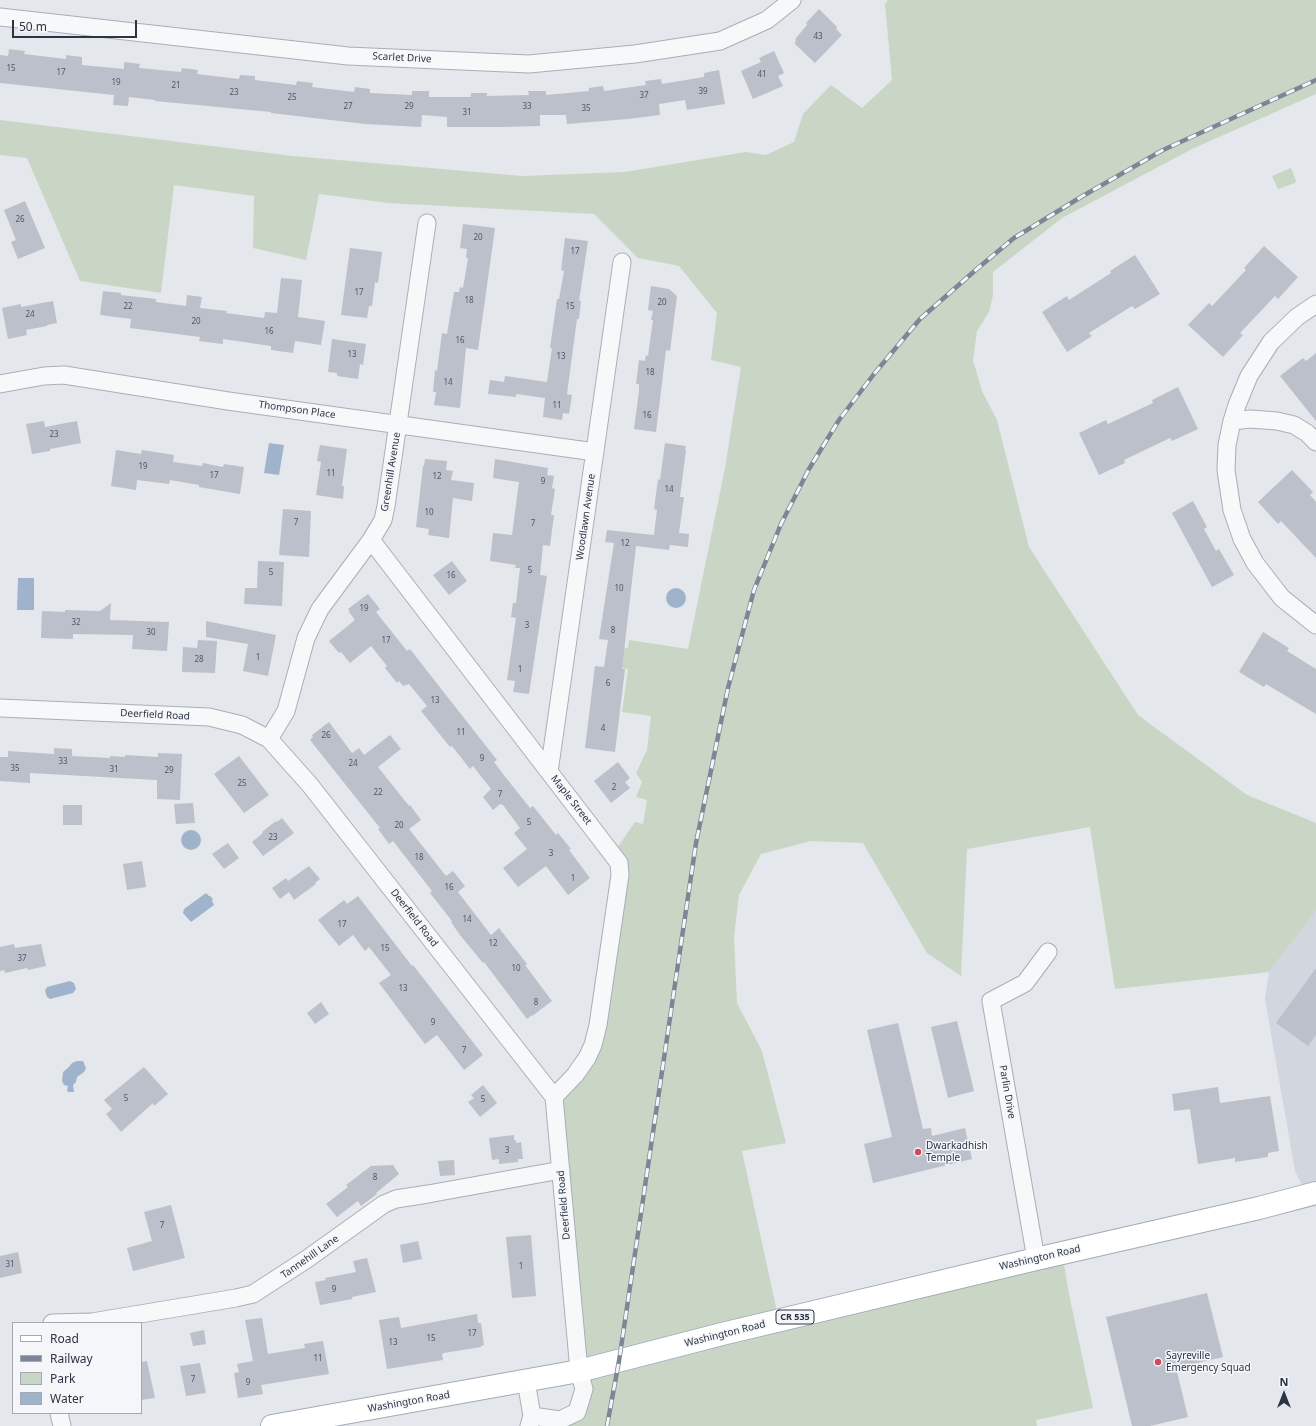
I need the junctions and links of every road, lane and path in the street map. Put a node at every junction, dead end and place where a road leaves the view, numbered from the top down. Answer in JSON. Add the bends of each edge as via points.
{"nodes":[{"id":1,"x":792,"y":0,"type":"edge"},
{"id":2,"x":0,"y":17,"type":"edge"},
{"id":3,"x":427,"y":224,"type":"dead end"},
{"id":4,"x":622,"y":262,"type":"dead end"},
{"id":5,"x":1316,"y":304,"type":"edge"},
{"id":6,"x":0,"y":384,"type":"edge"},
{"id":7,"x":1232,"y":421,"type":"junction"},
{"id":8,"x":398,"y":425,"type":"junction"},
{"id":9,"x":1316,"y":442,"type":"edge"},
{"id":10,"x":595,"y":452,"type":"junction"},
{"id":11,"x":371,"y":540,"type":"junction"},
{"id":12,"x":1316,"y":625,"type":"edge"},
{"id":13,"x":0,"y":708,"type":"edge"},
{"id":14,"x":269,"y":739,"type":"junction"},
{"id":15,"x":550,"y":772,"type":"junction"},
{"id":16,"x":1048,"y":952,"type":"dead end"},
{"id":17,"x":554,"y":1097,"type":"junction"},
{"id":18,"x":561,"y":1170,"type":"junction"},
{"id":19,"x":1316,"y":1193,"type":"edge"},
{"id":20,"x":1036,"y":1259,"type":"junction"},
{"id":21,"x":92,"y":1322,"type":"edge"},
{"id":22,"x":579,"y":1371,"type":"junction"},
{"id":23,"x":526,"y":1381,"type":"junction"},
{"id":24,"x":59,"y":1414,"type":"edge"},
{"id":25,"x":530,"y":1421,"type":"edge"},
{"id":26,"x":62,"y":1426,"type":"edge"},
{"id":27,"x":272,"y":1426,"type":"edge"}],
"edges":[{"from":1,"to":2,"type":"street","name":"Scarlet Drive","via":[[767,20],[720,41],[635,54],[529,64],[348,56]]},
{"from":3,"to":8,"type":"street","name":"Greenhill Avenue"},
{"from":4,"to":10,"type":"street","name":"Woodlawn Avenue"},
{"from":5,"to":7,"type":"street","via":[[1297,317],[1272,342],[1248,376]]},
{"from":6,"to":8,"type":"street","name":"Thompson Place","via":[[44,376],[64,376]]},
{"from":7,"to":9,"type":"street","via":[[1250,419],[1283,422],[1301,428]]},
{"from":7,"to":12,"type":"street","via":[[1227,445],[1226,470],[1232,510],[1242,539],[1255,563],[1282,598]]},
{"from":8,"to":10,"type":"street","name":"Thompson Place"},
{"from":8,"to":11,"type":"street","name":"Greenhill Avenue","via":[[383,520]]},
{"from":10,"to":15,"type":"street","name":"Woodlawn Avenue"},
{"from":11,"to":14,"type":"street","name":"Greenhill Avenue","via":[[320,608],[306,638],[286,711]]},
{"from":11,"to":15,"type":"street","name":"Maple Street"},
{"from":13,"to":14,"type":"street","name":"Deerfield Road","via":[[209,717],[242,725]]},
{"from":14,"to":17,"type":"street","name":"Deerfield Road","via":[[310,785]]},
{"from":15,"to":17,"type":"street","name":"Maple Street","via":[[619,863],[620,875],[593,1045],[575,1075]]},
{"from":16,"to":20,"type":"street","name":"Parlin Drive","via":[[1025,983],[991,1001]]},
{"from":17,"to":18,"type":"street","name":"Deerfield Road"},
{"from":18,"to":21,"type":"street","name":"Tannehill Lane","via":[[396,1199],[384,1204],[253,1294]]},
{"from":18,"to":22,"type":"street","name":"Deerfield Road"},
{"from":19,"to":20,"type":"main road","name":"Washington Road","number":"CR 535"},
{"from":20,"to":22,"type":"main road","name":"Washington Road","number":"CR 535"},
{"from":22,"to":23,"type":"main road","name":"Washington Road","number":"CR 535"},
{"from":22,"to":25,"type":"street","name":"Deerfield Road","via":[[584,1389],[576,1412],[560,1420]]},
{"from":23,"to":25,"type":"street"},
{"from":23,"to":27,"type":"main road","name":"Washington Road","number":"CR 535"},
{"from":24,"to":26,"type":"street"}]}
